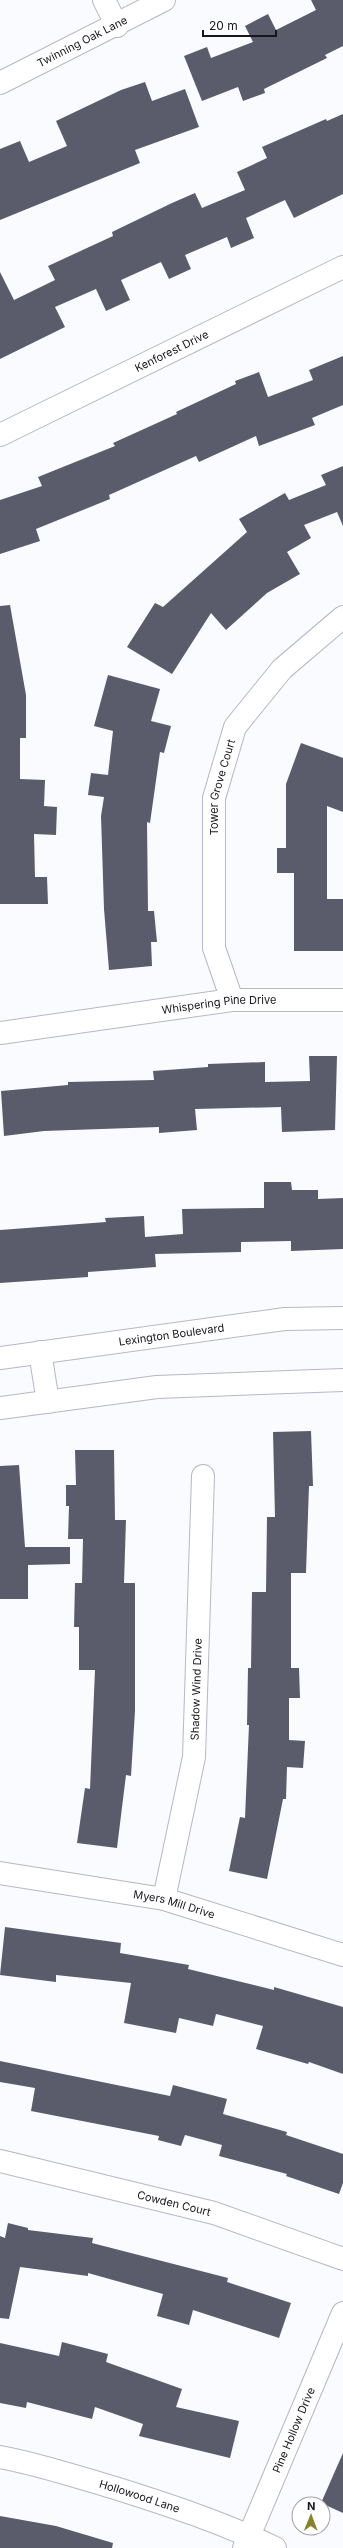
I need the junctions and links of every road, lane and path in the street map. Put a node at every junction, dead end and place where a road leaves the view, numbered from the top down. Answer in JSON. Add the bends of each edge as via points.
{"nodes":[{"id":1,"x":104,"y":0,"type":"edge"},
{"id":2,"x":164,"y":0,"type":"edge"},
{"id":3,"x":116,"y":26,"type":"junction"},
{"id":4,"x":0,"y":83,"type":"edge"},
{"id":5,"x":343,"y":267,"type":"edge"},
{"id":6,"x":0,"y":435,"type":"edge"},
{"id":7,"x":343,"y":617,"type":"edge"},
{"id":8,"x":232,"y":1000,"type":"junction"},
{"id":9,"x":343,"y":1000,"type":"edge"},
{"id":10,"x":0,"y":1033,"type":"edge"},
{"id":11,"x":343,"y":1318,"type":"edge"},
{"id":12,"x":40,"y":1352,"type":"junction"},
{"id":13,"x":0,"y":1358,"type":"edge"},
{"id":14,"x":343,"y":1380,"type":"edge"},
{"id":15,"x":48,"y":1402,"type":"junction"},
{"id":16,"x":0,"y":1408,"type":"edge"},
{"id":17,"x":202,"y":1476,"type":"dead end"},
{"id":18,"x":0,"y":1873,"type":"edge"},
{"id":19,"x":164,"y":1899,"type":"junction"},
{"id":20,"x":343,"y":1955,"type":"edge"},
{"id":21,"x":0,"y":2161,"type":"edge"},
{"id":22,"x":343,"y":2259,"type":"edge"},
{"id":23,"x":343,"y":2313,"type":"edge"},
{"id":24,"x":0,"y":2457,"type":"edge"},
{"id":25,"x":247,"y":2542,"type":"edge"},
{"id":26,"x":275,"y":2548,"type":"edge"}],
"edges":[{"from":1,"to":3,"type":"street"},
{"from":2,"to":3,"type":"street","name":"Twinning Oak Lane"},
{"from":3,"to":4,"type":"street","name":"Twinning Oak Lane"},
{"from":5,"to":6,"type":"street","name":"Kenforest Drive"},
{"from":7,"to":8,"type":"street","name":"Tower Grove Court","via":[[282,669],[235,727],[214,798],[214,948]]},
{"from":8,"to":9,"type":"street","name":"Whispering Pine Drive"},
{"from":8,"to":10,"type":"street","name":"Whispering Pine Drive"},
{"from":11,"to":12,"type":"street","name":"Lexington Boulevard","via":[[285,1320]]},
{"from":12,"to":13,"type":"street","name":"Lexington Boulevard"},
{"from":12,"to":15,"type":"street"},
{"from":14,"to":15,"type":"street","via":[[157,1387]]},
{"from":15,"to":16,"type":"street"},
{"from":17,"to":19,"type":"street","name":"Shadow Wind Drive","via":[[194,1756]]},
{"from":18,"to":19,"type":"street","name":"Myers Mill Drive"},
{"from":19,"to":20,"type":"street","name":"Myers Mill Drive"},
{"from":21,"to":22,"type":"street","name":"Cowden Court","via":[[214,2213]]},
{"from":23,"to":25,"type":"street","name":"Pine Hollow Drive"},
{"from":24,"to":25,"type":"street","name":"Hollowood Lane","via":[[33,2463],[156,2501]]},
{"from":25,"to":26,"type":"street","name":"Hollowood Lane"}]}
